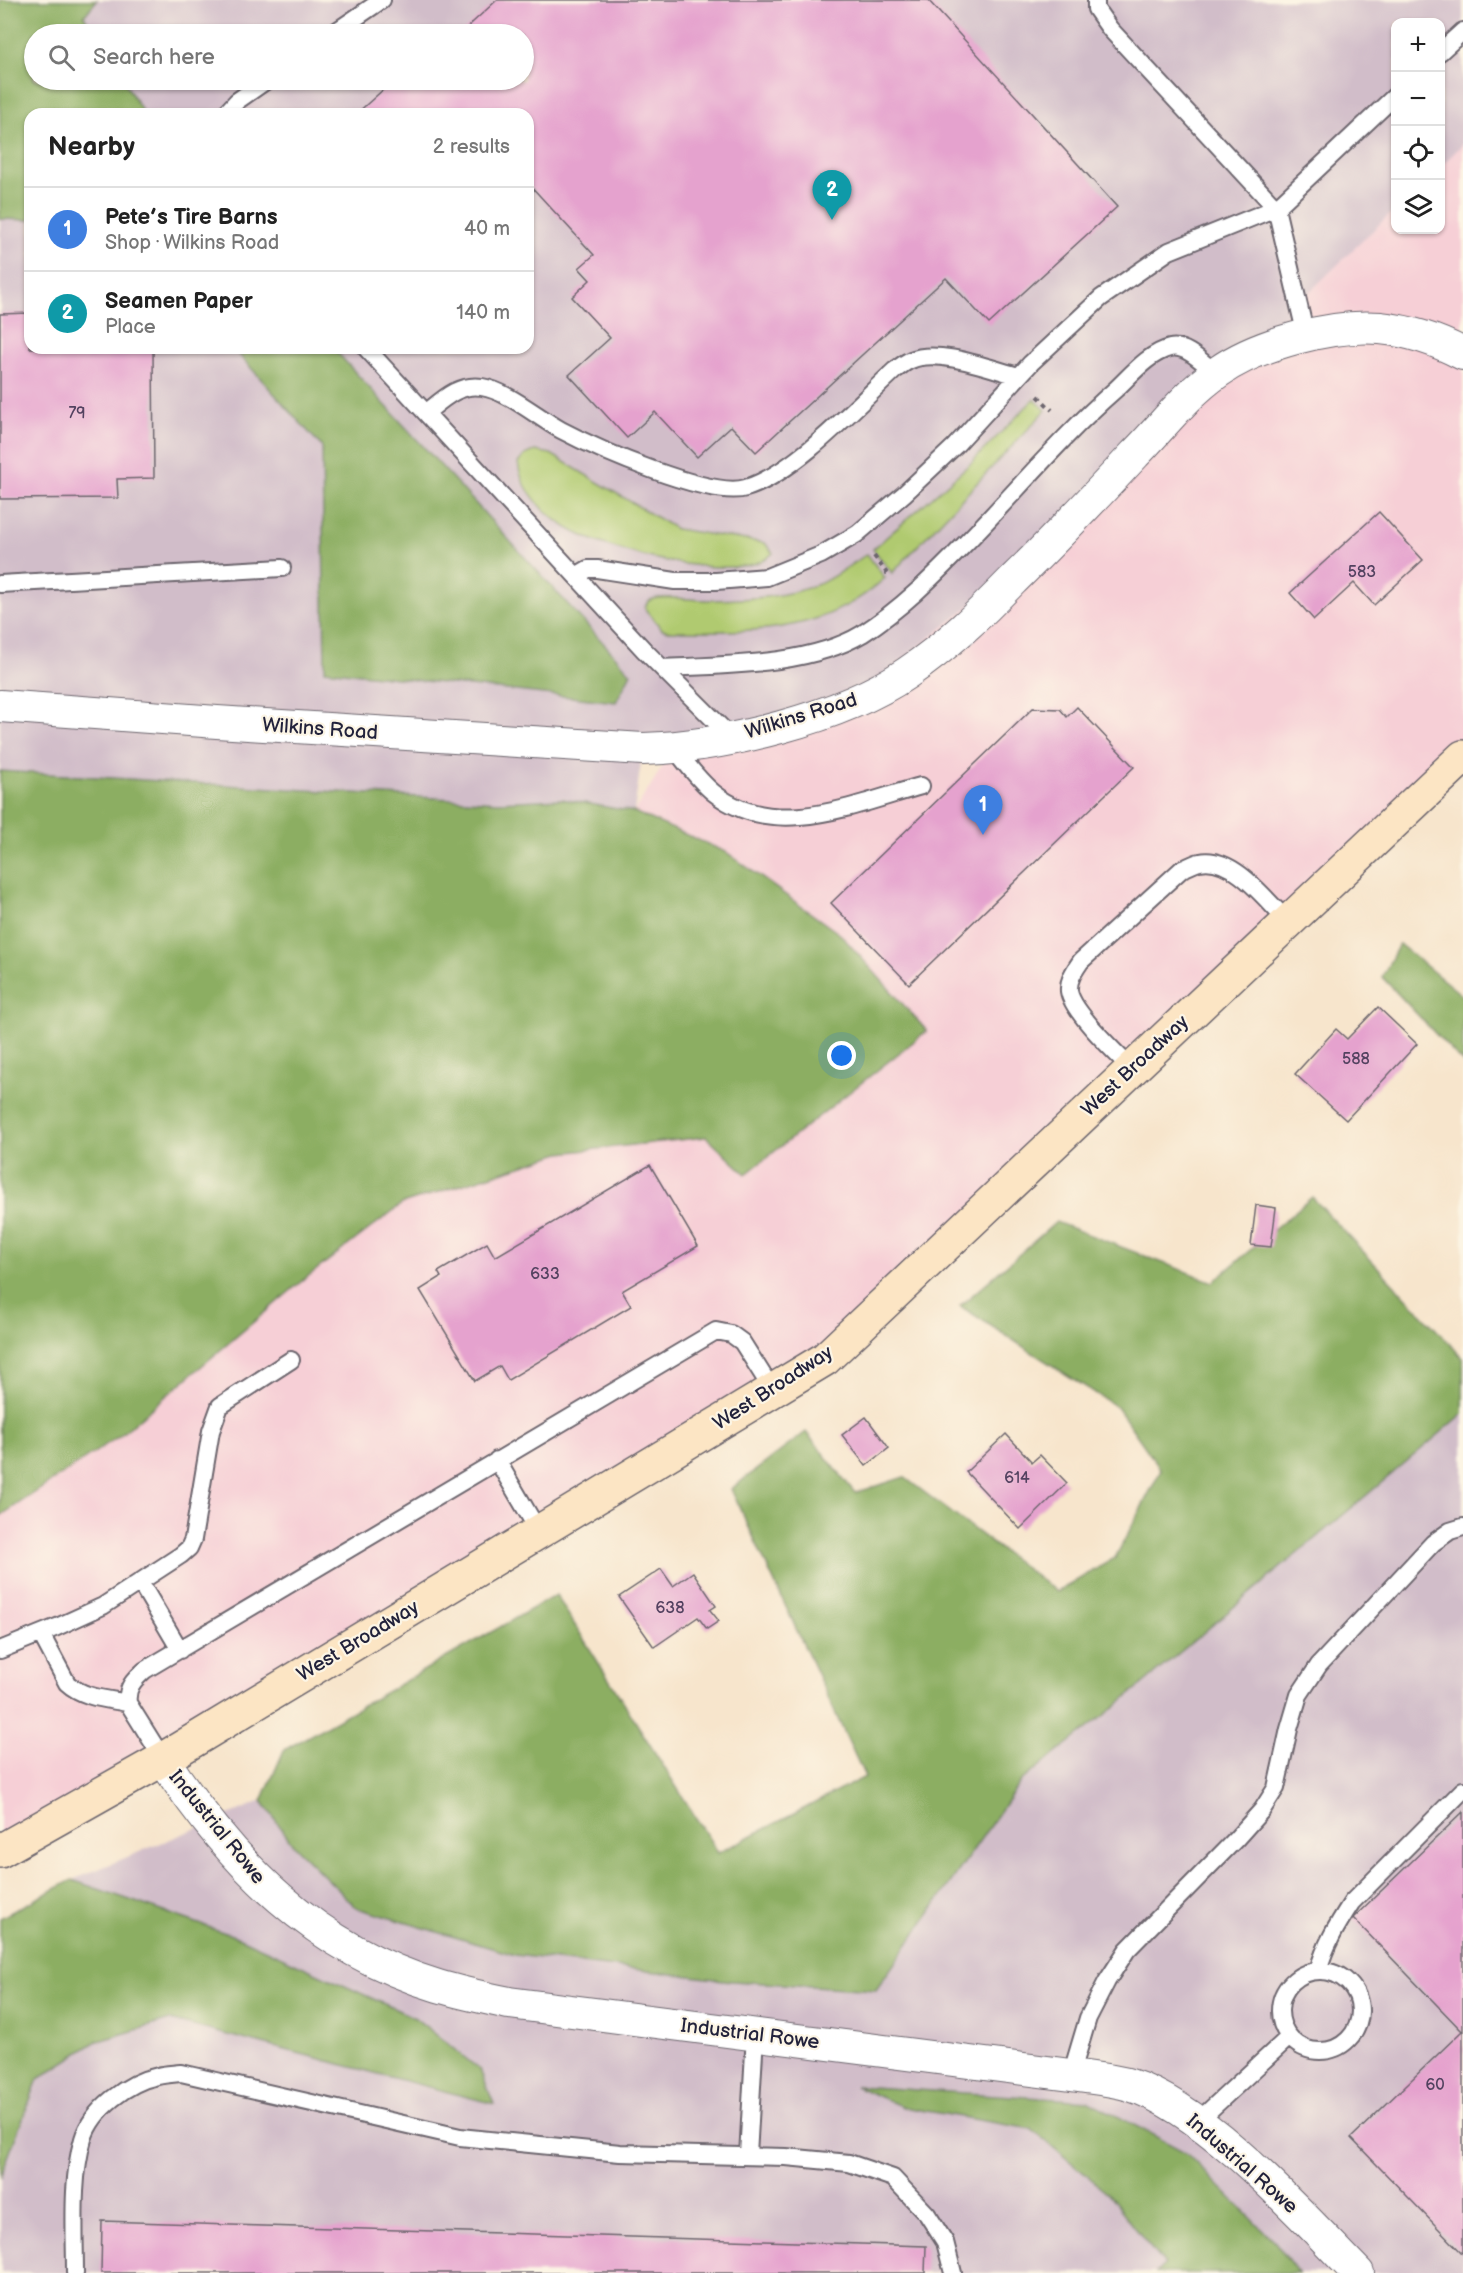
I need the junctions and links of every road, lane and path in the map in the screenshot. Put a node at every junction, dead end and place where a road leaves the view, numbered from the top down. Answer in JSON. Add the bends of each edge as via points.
{"nodes":[{"id":1,"x":382,"y":0,"type":"edge"},
{"id":2,"x":1096,"y":0,"type":"edge"},
{"id":3,"x":347,"y":24,"type":"edge"},
{"id":4,"x":1463,"y":31,"type":"edge"},
{"id":5,"x":1445,"y":47,"type":"edge"},
{"id":6,"x":253,"y":90,"type":"edge"},
{"id":7,"x":1391,"y":99,"type":"edge"},
{"id":8,"x":231,"y":108,"type":"edge"},
{"id":9,"x":1276,"y":208,"type":"junction"},
{"id":10,"x":1306,"y":336,"type":"junction"},
{"id":11,"x":372,"y":354,"type":"edge"},
{"id":12,"x":1463,"y":354,"type":"edge"},
{"id":13,"x":1216,"y":373,"type":"junction"},
{"id":14,"x":1019,"y":376,"type":"junction"},
{"id":15,"x":426,"y":413,"type":"junction"},
{"id":16,"x":1072,"y":430,"type":"junction"},
{"id":17,"x":856,"y":534,"type":"junction"},
{"id":18,"x":282,"y":568,"type":"dead end"},
{"id":19,"x":576,"y":576,"type":"junction"},
{"id":20,"x":0,"y":584,"type":"edge"},
{"id":21,"x":908,"y":600,"type":"junction"},
{"id":22,"x":662,"y":668,"type":"junction"},
{"id":23,"x":0,"y":706,"type":"edge"},
{"id":24,"x":731,"y":737,"type":"junction"},
{"id":25,"x":674,"y":748,"type":"junction"},
{"id":26,"x":1463,"y":757,"type":"edge"},
{"id":27,"x":921,"y":786,"type":"dead end"},
{"id":28,"x":1288,"y":922,"type":"junction"},
{"id":29,"x":1132,"y":1069,"type":"junction"},
{"id":30,"x":291,"y":1360,"type":"dead end"},
{"id":31,"x":773,"y":1390,"type":"junction"},
{"id":32,"x":497,"y":1460,"type":"junction"},
{"id":33,"x":1463,"y":1527,"type":"edge"},
{"id":34,"x":539,"y":1532,"type":"junction"},
{"id":35,"x":140,"y":1582,"type":"junction"},
{"id":36,"x":41,"y":1634,"type":"junction"},
{"id":37,"x":0,"y":1650,"type":"edge"},
{"id":38,"x":180,"y":1650,"type":"junction"},
{"id":39,"x":128,"y":1703,"type":"junction"},
{"id":40,"x":163,"y":1759,"type":"junction"},
{"id":41,"x":1463,"y":1790,"type":"edge"},
{"id":42,"x":2,"y":1846,"type":"edge"},
{"id":43,"x":1318,"y":1971,"type":"junction"},
{"id":44,"x":756,"y":2035,"type":"junction"},
{"id":45,"x":1289,"y":2037,"type":"junction"},
{"id":46,"x":1071,"y":2075,"type":"junction"},
{"id":47,"x":1197,"y":2122,"type":"junction"},
{"id":48,"x":748,"y":2155,"type":"junction"},
{"id":49,"x":75,"y":2273,"type":"edge"},
{"id":50,"x":953,"y":2273,"type":"edge"},
{"id":51,"x":1358,"y":2273,"type":"edge"}],
"edges":[{"from":1,"to":3,"type":"lane"},
{"from":2,"to":9,"type":"lane","via":[[1096,9],[1110,29]]},
{"from":4,"to":5,"type":"lane"},
{"from":6,"to":8,"type":"lane"},
{"from":7,"to":9,"type":"lane"},
{"from":9,"to":10,"type":"lane"},
{"from":9,"to":14,"type":"lane","via":[[1169,251],[1101,298]]},
{"from":10,"to":12,"type":"street","name":"Wilkins Road","via":[[1379,328],[1426,338]]},
{"from":10,"to":13,"type":"street","name":"Wilkins Road","via":[[1258,350]]},
{"from":11,"to":15,"type":"lane"},
{"from":13,"to":16,"type":"lane","via":[[1182,348],[1172,347],[1152,357]]},
{"from":13,"to":24,"type":"street","name":"Wilkins Road","via":[[975,618],[930,657],[847,704]]},
{"from":14,"to":15,"type":"lane","via":[[949,358],[912,359],[789,466],[743,489],[717,488],[668,476],[618,457],[561,430],[500,392],[481,387],[465,387]]},
{"from":14,"to":16,"type":"path"},
{"from":14,"to":17,"type":"lane","via":[[955,446]]},
{"from":15,"to":19,"type":"lane"},
{"from":16,"to":21,"type":"lane"},
{"from":17,"to":19,"type":"lane","via":[[821,555],[767,577],[675,581],[597,569]]},
{"from":17,"to":21,"type":"path"},
{"from":18,"to":20,"type":"lane"},
{"from":19,"to":22,"type":"lane"},
{"from":21,"to":22,"type":"lane","via":[[859,635],[825,649],[753,663]]},
{"from":22,"to":24,"type":"lane"},
{"from":23,"to":25,"type":"street","name":"Wilkins Road","via":[[582,746]]},
{"from":24,"to":25,"type":"street","name":"Wilkins Road"},
{"from":25,"to":27,"type":"lane","via":[[713,793],[757,813],[795,817],[827,813]]},
{"from":26,"to":28,"type":"main road","name":"West Broadway"},
{"from":28,"to":29,"type":"main road","name":"West Broadway"},
{"from":28,"to":29,"type":"lane","via":[[1226,864],[1202,861],[1182,869],[1081,961],[1071,976],[1069,990],[1074,1005]]},
{"from":29,"to":31,"type":"main road","name":"West Broadway","via":[[825,1359]]},
{"from":30,"to":35,"type":"lane","via":[[220,1406],[211,1431],[189,1548]]},
{"from":31,"to":32,"type":"lane","via":[[742,1342],[731,1334],[716,1331]]},
{"from":31,"to":34,"type":"main road","name":"West Broadway"},
{"from":32,"to":34,"type":"lane"},
{"from":32,"to":38,"type":"lane"},
{"from":33,"to":46,"type":"lane","via":[[1433,1543],[1319,1665],[1299,1695],[1276,1788],[1236,1839],[1127,1950],[1089,2018]]},
{"from":34,"to":40,"type":"main road","name":"West Broadway"},
{"from":35,"to":36,"type":"lane","via":[[103,1606]]},
{"from":35,"to":38,"type":"lane"},
{"from":36,"to":37,"type":"lane"},
{"from":36,"to":39,"type":"lane","via":[[73,1689]]},
{"from":38,"to":39,"type":"lane","via":[[133,1680],[127,1693]]},
{"from":39,"to":40,"type":"lane"},
{"from":40,"to":42,"type":"main road","name":"West Broadway"},
{"from":40,"to":44,"type":"street","name":"Industrial Rowe","via":[[218,1835],[257,1879],[312,1924],[376,1961],[438,1986],[508,2003]]},
{"from":41,"to":43,"type":"lane","via":[[1352,1902],[1337,1923]]},
{"from":43,"to":45,"type":"lane","via":[[1295,1980],[1281,2001],[1280,2014]]},
{"from":43,"to":45,"type":"lane","via":[[1343,1979],[1353,1989],[1360,2014],[1356,2028],[1343,2043],[1325,2051],[1299,2046]]},
{"from":44,"to":46,"type":"street","name":"Industrial Rowe"},
{"from":44,"to":48,"type":"lane"},
{"from":45,"to":47,"type":"lane"},
{"from":46,"to":47,"type":"street","name":"Industrial Rowe","via":[[1131,2085]]},
{"from":47,"to":51,"type":"street","name":"Industrial Rowe","via":[[1266,2181]]},
{"from":48,"to":49,"type":"lane","via":[[620,2153],[460,2137],[181,2073],[157,2076],[117,2096],[96,2114],[83,2138],[75,2188]]},
{"from":48,"to":50,"type":"lane","via":[[849,2163],[893,2178],[927,2214],[945,2242]]}]}
